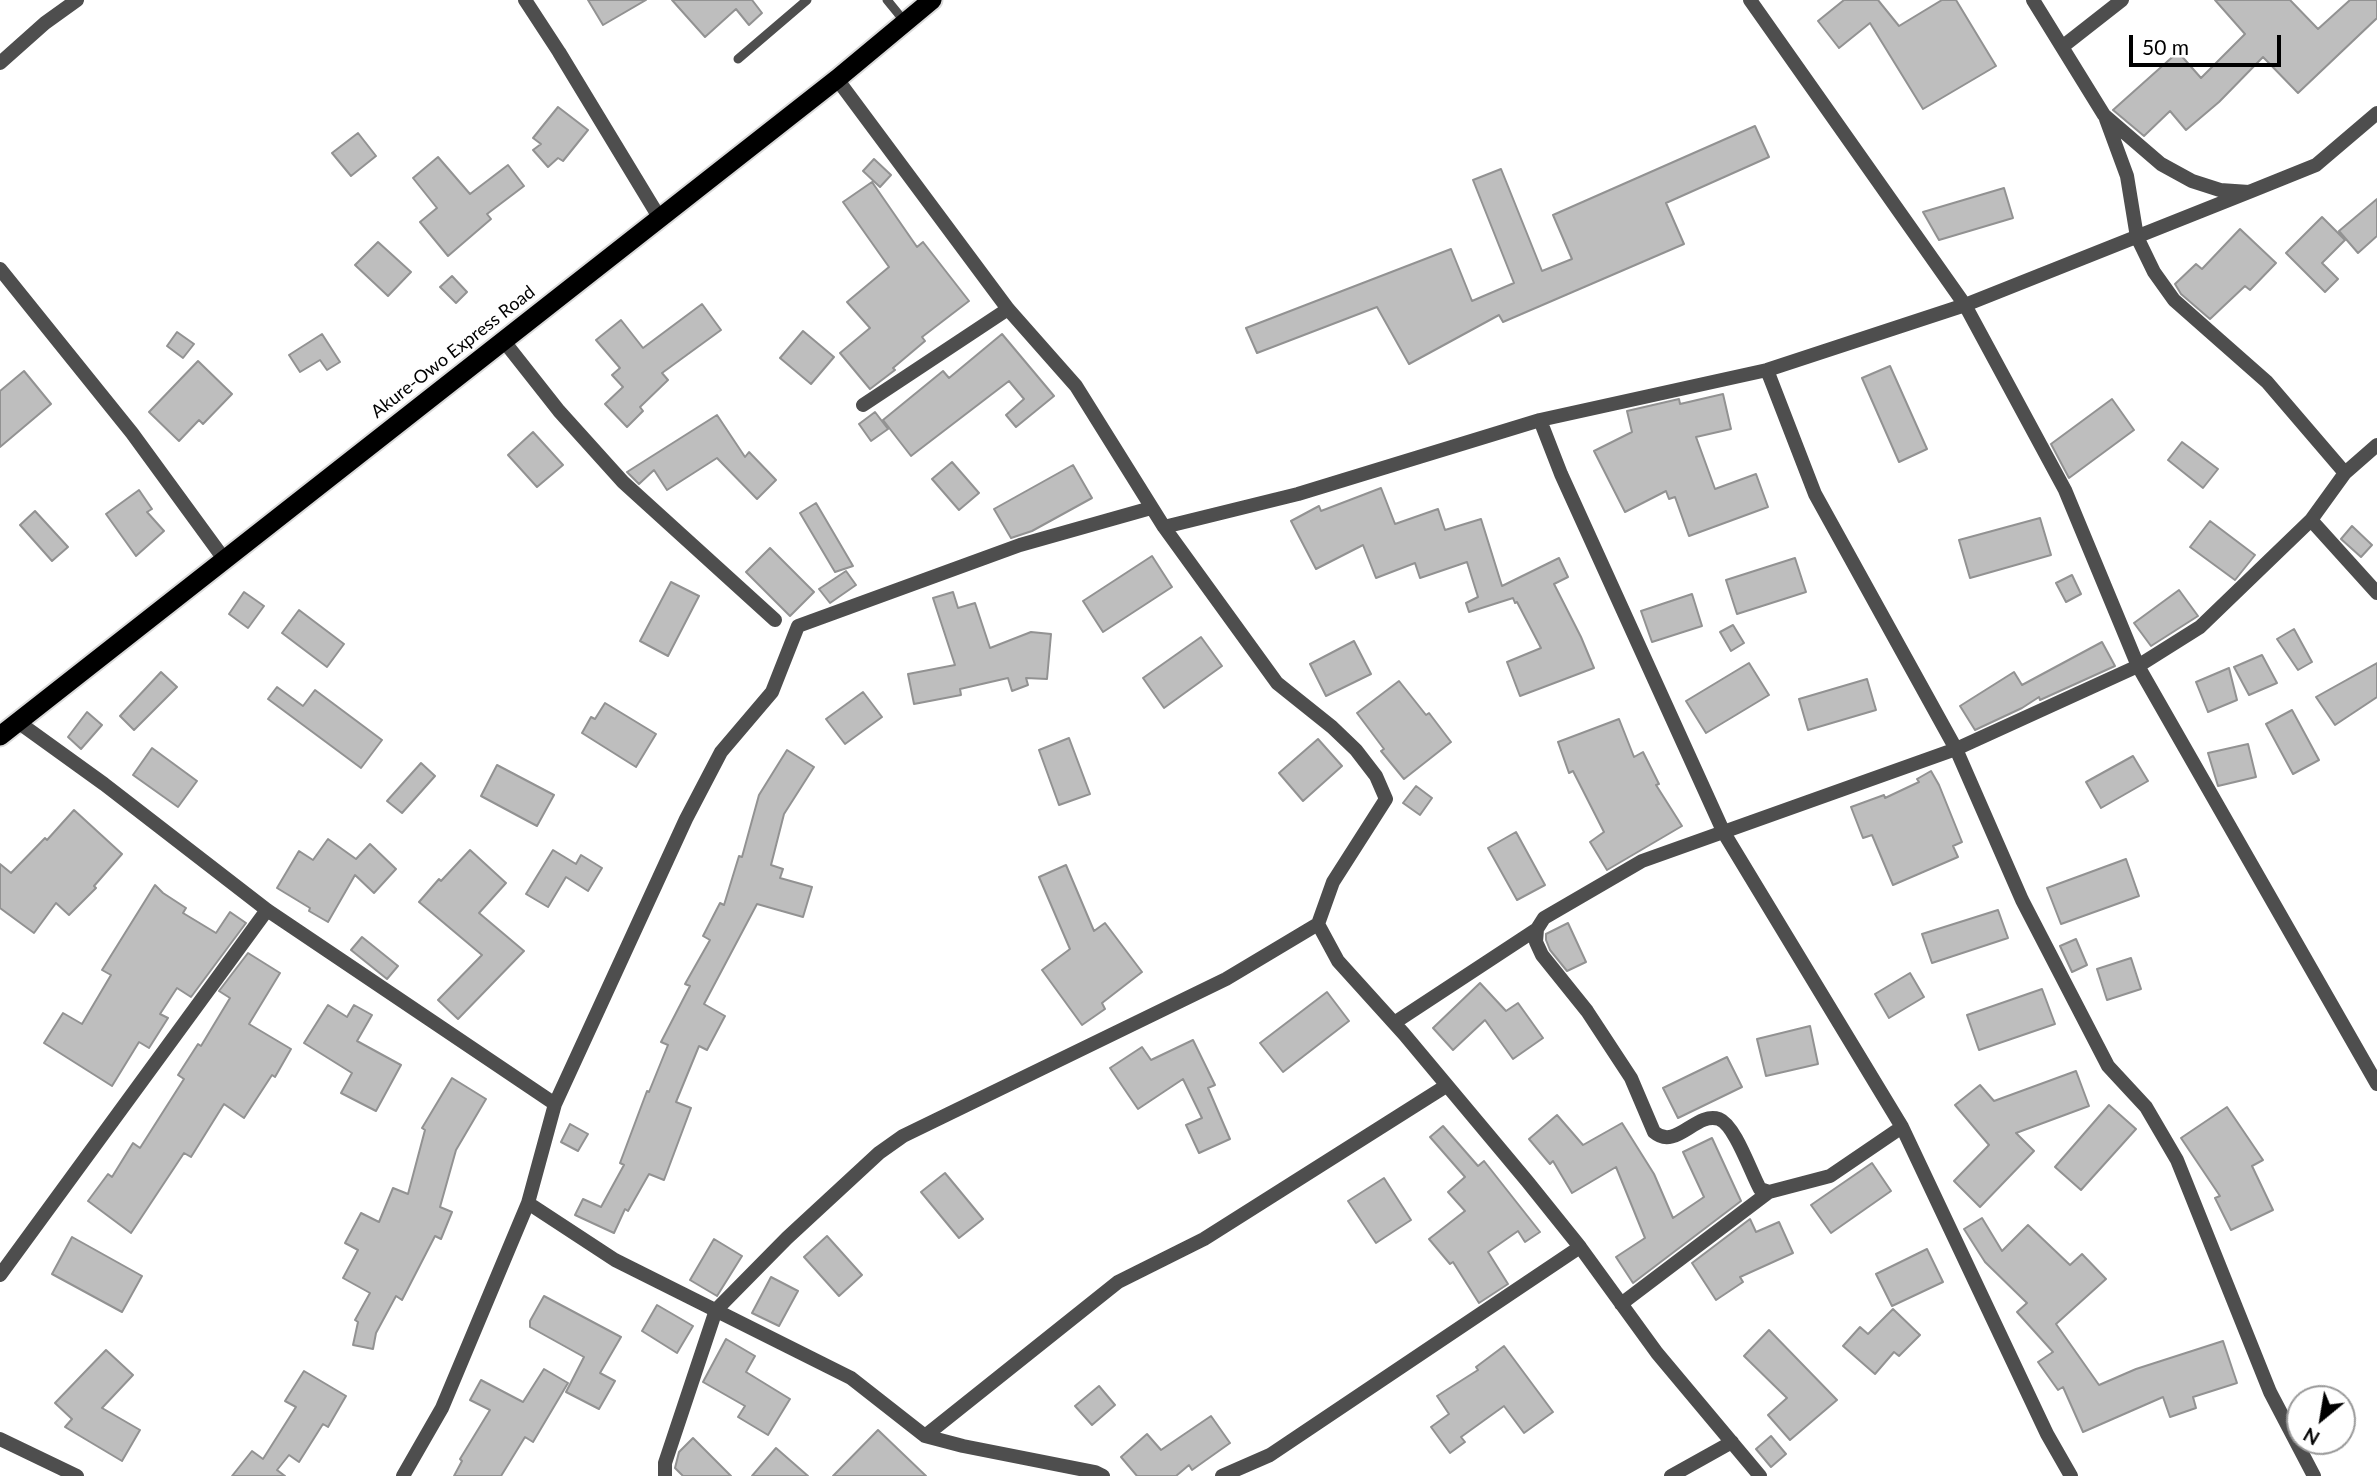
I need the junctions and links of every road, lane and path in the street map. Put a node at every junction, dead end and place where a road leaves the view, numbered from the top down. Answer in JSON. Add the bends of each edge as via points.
{"nodes":[{"id":1,"x":76,"y":0,"type":"edge"},
{"id":2,"x":524,"y":0,"type":"edge"},
{"id":3,"x":807,"y":0,"type":"edge"},
{"id":4,"x":887,"y":0,"type":"edge"},
{"id":5,"x":932,"y":0,"type":"edge"},
{"id":6,"x":1750,"y":0,"type":"edge"},
{"id":7,"x":2033,"y":0,"type":"edge"},
{"id":8,"x":2122,"y":0,"type":"edge"},
{"id":9,"x":905,"y":22,"type":"junction"},
{"id":10,"x":2062,"y":47,"type":"junction"},
{"id":11,"x":738,"y":60,"type":"dead end"},
{"id":12,"x":0,"y":62,"type":"edge"},
{"id":13,"x":837,"y":79,"type":"junction"},
{"id":14,"x":2377,"y":113,"type":"edge"},
{"id":15,"x":2104,"y":115,"type":"junction"},
{"id":16,"x":2249,"y":192,"type":"junction"},
{"id":17,"x":659,"y":217,"type":"junction"},
{"id":18,"x":2137,"y":237,"type":"junction"},
{"id":19,"x":0,"y":269,"type":"edge"},
{"id":20,"x":1965,"y":305,"type":"junction"},
{"id":21,"x":1008,"y":309,"type":"junction"},
{"id":22,"x":503,"y":340,"type":"junction"},
{"id":23,"x":1767,"y":370,"type":"junction"},
{"id":24,"x":863,"y":405,"type":"dead end"},
{"id":25,"x":1541,"y":419,"type":"junction"},
{"id":26,"x":2377,"y":445,"type":"edge"},
{"id":27,"x":2345,"y":472,"type":"junction"},
{"id":28,"x":1152,"y":508,"type":"junction"},
{"id":29,"x":2311,"y":520,"type":"junction"},
{"id":30,"x":1164,"y":527,"type":"junction"},
{"id":31,"x":224,"y":559,"type":"junction"},
{"id":32,"x":2377,"y":593,"type":"edge"},
{"id":33,"x":775,"y":620,"type":"dead end"},
{"id":34,"x":2138,"y":666,"type":"junction"},
{"id":35,"x":18,"y":722,"type":"junction"},
{"id":36,"x":0,"y":736,"type":"edge"},
{"id":37,"x":1956,"y":749,"type":"junction"},
{"id":38,"x":1724,"y":833,"type":"junction"},
{"id":39,"x":267,"y":910,"type":"junction"},
{"id":40,"x":1318,"y":924,"type":"junction"},
{"id":41,"x":1537,"y":929,"type":"junction"},
{"id":42,"x":1394,"y":1023,"type":"junction"},
{"id":43,"x":2377,"y":1084,"type":"edge"},
{"id":44,"x":1446,"y":1086,"type":"junction"},
{"id":45,"x":555,"y":1104,"type":"junction"},
{"id":46,"x":1902,"y":1127,"type":"junction"},
{"id":47,"x":1769,"y":1192,"type":"junction"},
{"id":48,"x":528,"y":1203,"type":"junction"},
{"id":49,"x":1580,"y":1247,"type":"junction"},
{"id":50,"x":0,"y":1275,"type":"edge"},
{"id":51,"x":1621,"y":1304,"type":"junction"},
{"id":52,"x":716,"y":1310,"type":"junction"},
{"id":53,"x":925,"y":1436,"type":"junction"},
{"id":54,"x":0,"y":1439,"type":"edge"},
{"id":55,"x":1732,"y":1442,"type":"junction"},
{"id":56,"x":77,"y":1476,"type":"edge"},
{"id":57,"x":403,"y":1476,"type":"edge"},
{"id":58,"x":665,"y":1476,"type":"edge"},
{"id":59,"x":1103,"y":1476,"type":"edge"},
{"id":60,"x":1222,"y":1476,"type":"edge"},
{"id":61,"x":1671,"y":1476,"type":"edge"},
{"id":62,"x":1760,"y":1476,"type":"edge"},
{"id":63,"x":2071,"y":1476,"type":"edge"},
{"id":64,"x":2314,"y":1476,"type":"edge"}],
"edges":[{"from":1,"to":12,"type":"street"},
{"from":2,"to":17,"type":"street"},
{"from":3,"to":11,"type":"lane"},
{"from":4,"to":9,"type":"lane"},
{"from":5,"to":9,"type":"highway","name":"Akure-Owo Express Road"},
{"from":6,"to":20,"type":"street"},
{"from":7,"to":10,"type":"street"},
{"from":8,"to":10,"type":"street"},
{"from":9,"to":13,"type":"highway","name":"Akure-Owo Express Road"},
{"from":10,"to":15,"type":"street"},
{"from":13,"to":17,"type":"highway","name":"Akure-Owo Express Road"},
{"from":13,"to":21,"type":"street"},
{"from":14,"to":16,"type":"street","via":[[2316,165]]},
{"from":15,"to":16,"type":"street","via":[[2161,164],[2192,181],[2220,190]]},
{"from":15,"to":18,"type":"street","via":[[2127,176]]},
{"from":16,"to":18,"type":"street"},
{"from":17,"to":22,"type":"highway","name":"Akure-Owo Express Road"},
{"from":18,"to":20,"type":"street"},
{"from":18,"to":27,"type":"street","via":[[2174,300],[2267,382]]},
{"from":19,"to":31,"type":"street","via":[[132,433]]},
{"from":20,"to":23,"type":"street"},
{"from":20,"to":34,"type":"street","via":[[2065,490]]},
{"from":21,"to":24,"type":"street"},
{"from":21,"to":28,"type":"street","via":[[1076,386]]},
{"from":22,"to":31,"type":"highway","name":"Akure-Owo Express Road"},
{"from":22,"to":33,"type":"street","via":[[623,482]]},
{"from":23,"to":25,"type":"street"},
{"from":23,"to":37,"type":"street","via":[[1815,494]]},
{"from":25,"to":30,"type":"street","via":[[1298,494]]},
{"from":25,"to":38,"type":"street"},
{"from":26,"to":27,"type":"street"},
{"from":27,"to":29,"type":"street"},
{"from":28,"to":30,"type":"street"},
{"from":28,"to":45,"type":"street","via":[[1020,545],[798,626],[772,692],[721,752],[686,819]]},
{"from":29,"to":32,"type":"street"},
{"from":29,"to":34,"type":"street","via":[[2200,627]]},
{"from":30,"to":40,"type":"street","via":[[1278,683],[1356,750],[1386,799],[1334,881]]},
{"from":31,"to":35,"type":"highway","name":"Akure-Owo Express Road"},
{"from":34,"to":37,"type":"street"},
{"from":34,"to":43,"type":"street"},
{"from":35,"to":36,"type":"highway","name":"Akure-Owo Express Road"},
{"from":35,"to":39,"type":"street"},
{"from":37,"to":38,"type":"street"},
{"from":37,"to":64,"type":"street","via":[[2022,900],[2108,1066],[2146,1107],[2177,1160],[2270,1392]]},
{"from":38,"to":41,"type":"street","via":[[1642,862],[1544,918]]},
{"from":38,"to":46,"type":"street"},
{"from":39,"to":45,"type":"street"},
{"from":39,"to":50,"type":"street"},
{"from":40,"to":42,"type":"street","via":[[1338,961]]},
{"from":40,"to":52,"type":"street","via":[[1226,979],[903,1136],[787,1238]]},
{"from":41,"to":42,"type":"street"},
{"from":41,"to":47,"type":"street","via":[[1542,955],[1587,1011],[1631,1078],[1654,1132],[1669,1138],[1710,1118],[1720,1119],[1730,1128],[1760,1189]]},
{"from":42,"to":44,"type":"street"},
{"from":44,"to":49,"type":"street"},
{"from":44,"to":53,"type":"street","via":[[1204,1240],[1118,1282]]},
{"from":45,"to":48,"type":"street"},
{"from":46,"to":47,"type":"street","via":[[1830,1176]]},
{"from":46,"to":63,"type":"street"},
{"from":47,"to":51,"type":"street"},
{"from":48,"to":52,"type":"street","via":[[615,1260]]},
{"from":48,"to":57,"type":"street","via":[[442,1408]]},
{"from":49,"to":51,"type":"street"},
{"from":49,"to":60,"type":"street","via":[[1270,1455]]},
{"from":51,"to":55,"type":"street"},
{"from":52,"to":53,"type":"street","via":[[851,1378]]},
{"from":52,"to":58,"type":"street","via":[[665,1463]]},
{"from":53,"to":59,"type":"street"},
{"from":54,"to":56,"type":"street"},
{"from":55,"to":61,"type":"street"},
{"from":55,"to":62,"type":"street"}]}
